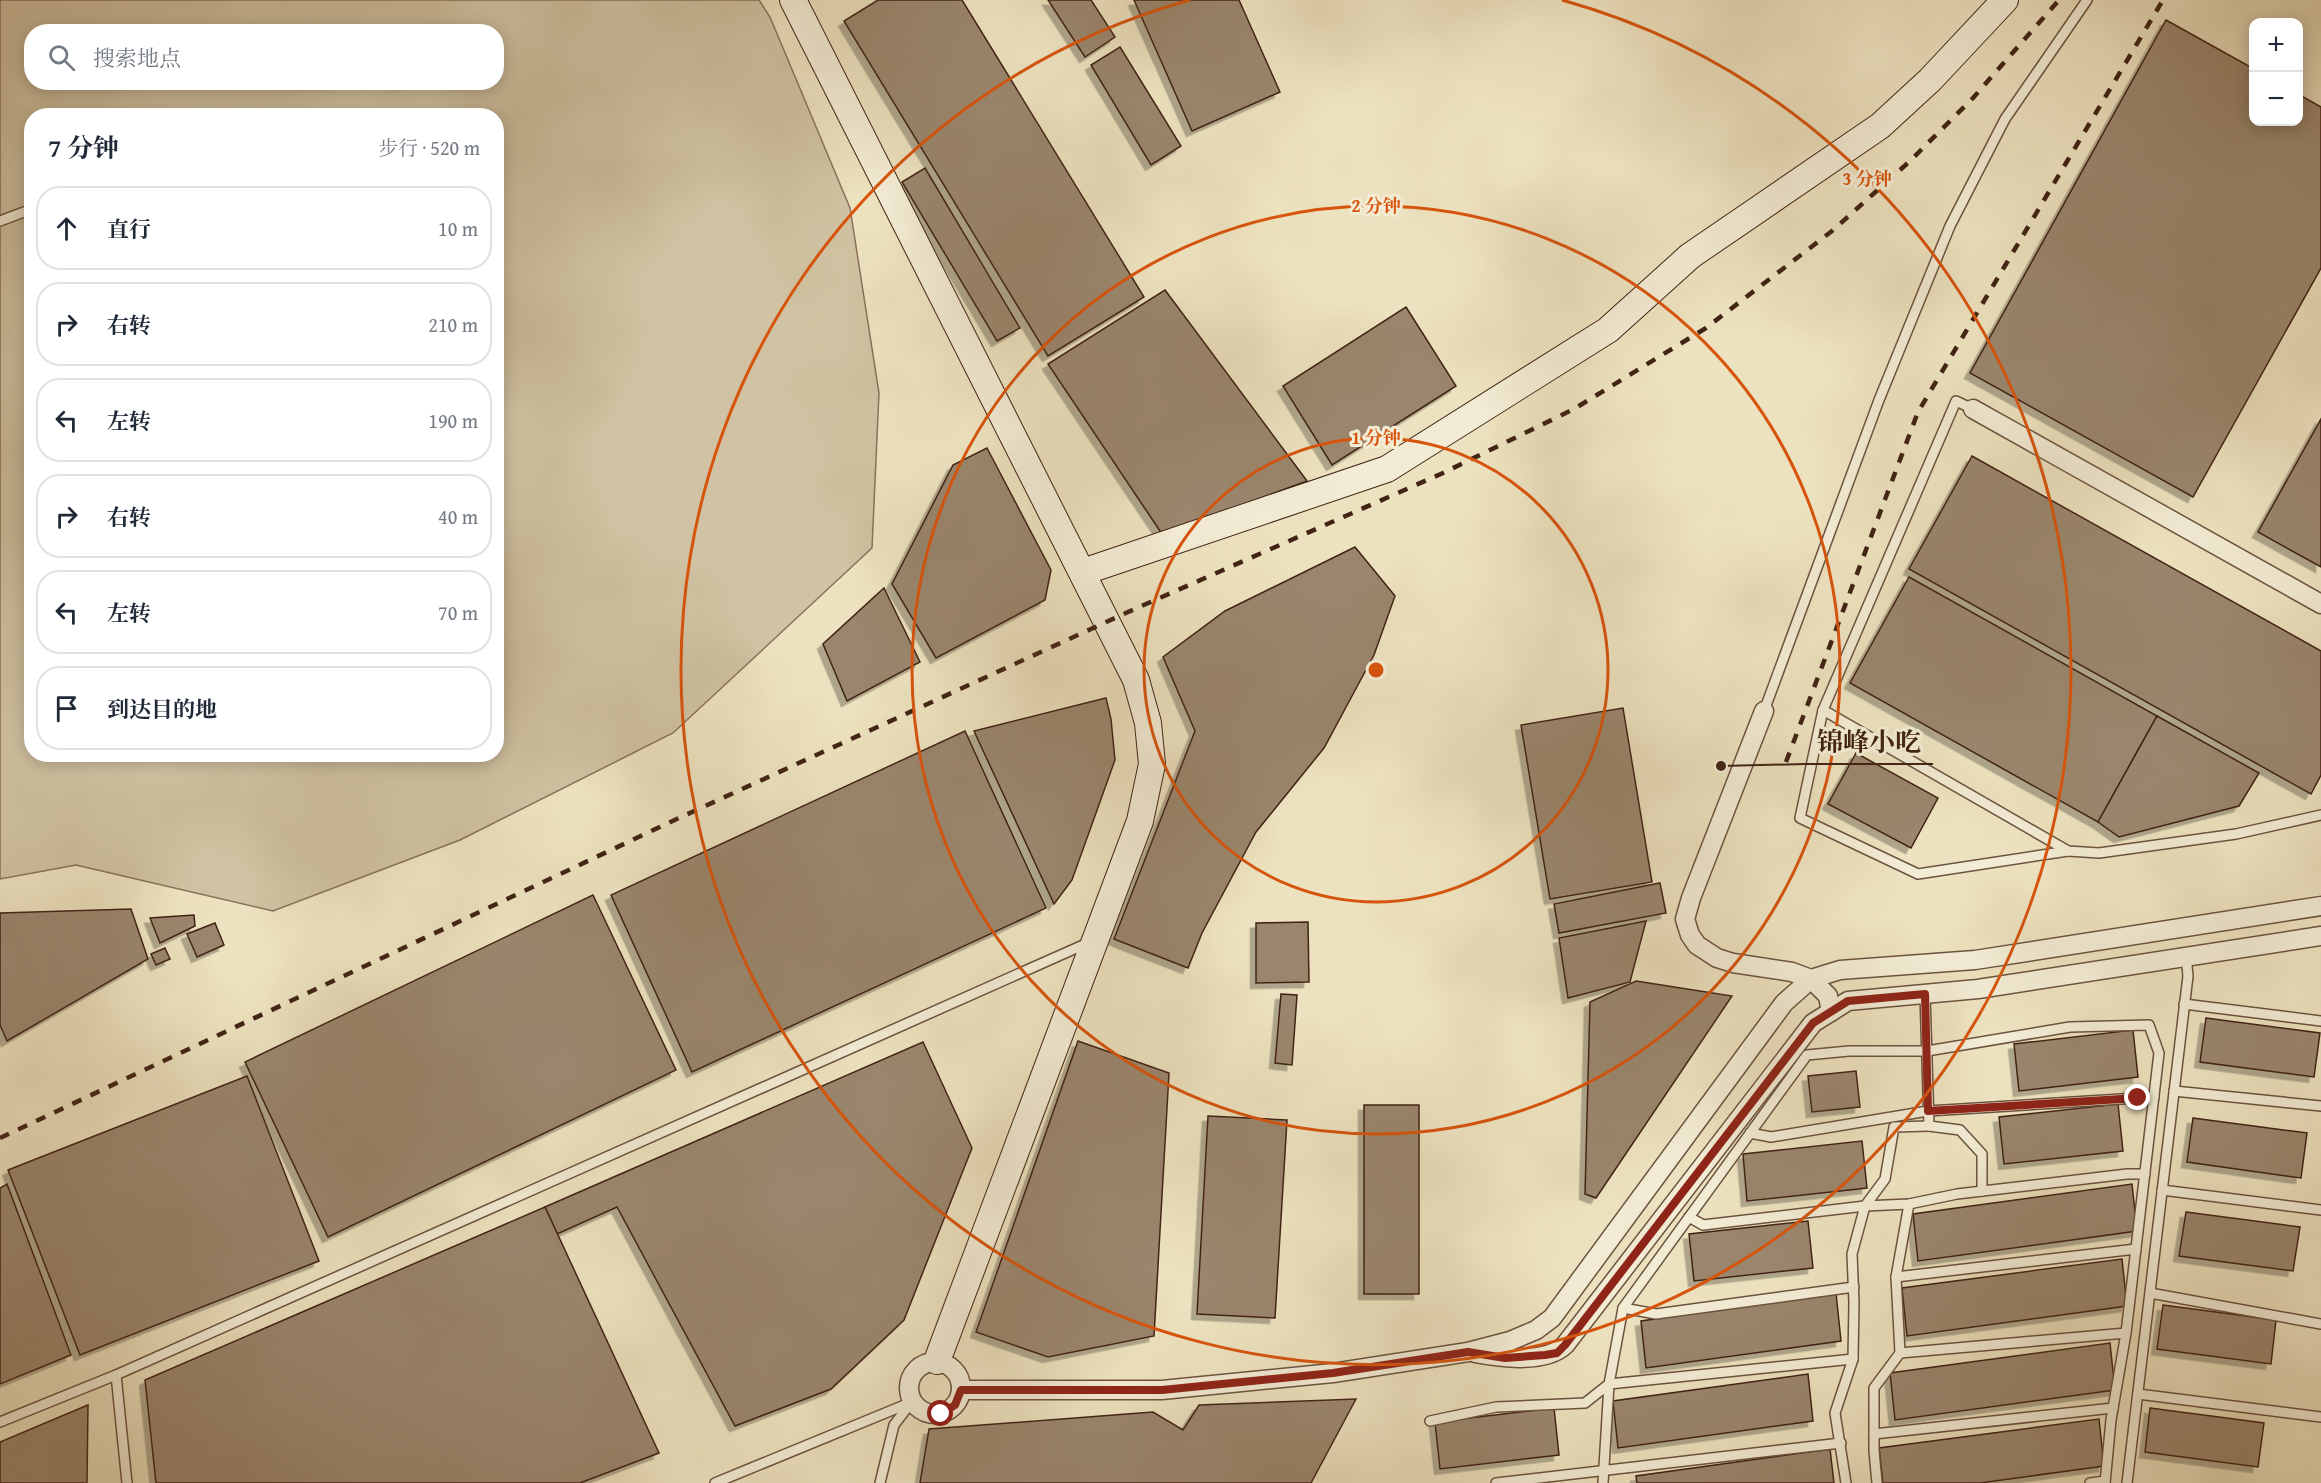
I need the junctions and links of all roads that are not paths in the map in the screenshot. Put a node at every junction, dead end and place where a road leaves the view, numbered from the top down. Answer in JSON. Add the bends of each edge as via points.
{"nodes":[{"id":1,"x":793,"y":0,"type":"edge"},
{"id":2,"x":2005,"y":0,"type":"edge"},
{"id":3,"x":2087,"y":0,"type":"edge"},
{"id":4,"x":24,"y":212,"type":"edge"},
{"id":5,"x":0,"y":222,"type":"edge"},
{"id":6,"x":1973,"y":409,"type":"joint"},
{"id":7,"x":1083,"y":572,"type":"junction"},
{"id":8,"x":2321,"y":604,"type":"edge"},
{"id":9,"x":1823,"y":710,"type":"junction"},
{"id":10,"x":1764,"y":711,"type":"joint"},
{"id":11,"x":2321,"y":815,"type":"edge"},
{"id":12,"x":2068,"y":851,"type":"junction"},
{"id":13,"x":2321,"y":906,"type":"edge"},
{"id":14,"x":2321,"y":936,"type":"edge"},
{"id":15,"x":1095,"y":939,"type":"junction"},
{"id":16,"x":2186,"y":956,"type":"junction"},
{"id":17,"x":1840,"y":970,"type":"junction"},
{"id":18,"x":1792,"y":972,"type":"junction"},
{"id":19,"x":1811,"y":980,"type":"junction"},
{"id":20,"x":1925,"y":994,"type":"junction"},
{"id":21,"x":2184,"y":1004,"type":"junction"},
{"id":22,"x":1831,"y":1012,"type":"junction"},
{"id":23,"x":2321,"y":1021,"type":"edge"},
{"id":24,"x":1927,"y":1051,"type":"junction"},
{"id":25,"x":2174,"y":1091,"type":"junction"},
{"id":26,"x":2154,"y":1097,"type":"junction"},
{"id":27,"x":2321,"y":1106,"type":"edge"},
{"id":28,"x":1928,"y":1111,"type":"junction"},
{"id":29,"x":1929,"y":1126,"type":"junction"},
{"id":30,"x":1750,"y":1133,"type":"junction"},
{"id":31,"x":2145,"y":1174,"type":"junction"},
{"id":32,"x":2162,"y":1190,"type":"junction"},
{"id":33,"x":1982,"y":1191,"type":"junction"},
{"id":34,"x":1909,"y":1204,"type":"junction"},
{"id":35,"x":1865,"y":1206,"type":"junction"},
{"id":36,"x":2321,"y":1210,"type":"edge"},
{"id":37,"x":1689,"y":1217,"type":"junction"},
{"id":38,"x":2136,"y":1249,"type":"junction"},
{"id":39,"x":1896,"y":1277,"type":"junction"},
{"id":40,"x":1854,"y":1287,"type":"junction"},
{"id":41,"x":2150,"y":1293,"type":"junction"},
{"id":42,"x":1623,"y":1308,"type":"junction"},
{"id":43,"x":2321,"y":1324,"type":"edge"},
{"id":44,"x":2126,"y":1333,"type":"junction"},
{"id":45,"x":1468,"y":1352,"type":"junction"},
{"id":46,"x":1899,"y":1353,"type":"junction"},
{"id":47,"x":1853,"y":1359,"type":"junction"},
{"id":48,"x":937,"y":1361,"type":"junction"},
{"id":49,"x":116,"y":1375,"type":"junction"},
{"id":50,"x":1609,"y":1384,"type":"junction"},
{"id":51,"x":961,"y":1390,"type":"junction"},
{"id":52,"x":2138,"y":1394,"type":"junction"},
{"id":53,"x":912,"y":1402,"type":"junction"},
{"id":54,"x":2113,"y":1408,"type":"junction"},
{"id":55,"x":2321,"y":1417,"type":"edge"},
{"id":56,"x":1430,"y":1420,"type":"dead end"},
{"id":57,"x":0,"y":1422,"type":"edge"},
{"id":58,"x":1874,"y":1434,"type":"junction"},
{"id":59,"x":1841,"y":1443,"type":"junction"},
{"id":60,"x":1602,"y":1469,"type":"junction"},
{"id":61,"x":2105,"y":1482,"type":"edge"},
{"id":62,"x":127,"y":1483,"type":"edge"},
{"id":63,"x":715,"y":1483,"type":"edge"},
{"id":64,"x":880,"y":1483,"type":"edge"},
{"id":65,"x":1496,"y":1483,"type":"edge"},
{"id":66,"x":1602,"y":1483,"type":"edge"},
{"id":67,"x":1846,"y":1483,"type":"edge"},
{"id":68,"x":1877,"y":1483,"type":"edge"},
{"id":69,"x":2090,"y":1483,"type":"edge"},
{"id":70,"x":2127,"y":1483,"type":"edge"}],
"edges":[{"from":1,"to":7,"type":"street"},
{"from":2,"to":7,"type":"street","via":[[1930,80],[1880,126],[1690,256],[1608,330],[1387,469]]},
{"from":3,"to":10,"type":"lane","via":[[2005,118],[1950,226],[1879,400]]},
{"from":4,"to":5,"type":"lane"},
{"from":6,"to":8,"type":"street"},
{"from":6,"to":9,"type":"lane","via":[[1956,401]]},
{"from":7,"to":15,"type":"street","via":[[1136,680],[1148,723],[1152,764],[1140,821]]},
{"from":9,"to":12,"type":"lane"},
{"from":9,"to":12,"type":"lane","via":[[1800,818],[1918,874]]},
{"from":10,"to":18,"type":"street","via":[[1685,919],[1697,945],[1717,958]]},
{"from":11,"to":12,"type":"lane","via":[[2224,836],[2099,853]]},
{"from":13,"to":17,"type":"street","via":[[1975,960]]},
{"from":14,"to":16,"type":"street"},
{"from":15,"to":48,"type":"street"},
{"from":15,"to":49,"type":"lane"},
{"from":16,"to":20,"type":"street"},
{"from":16,"to":21,"type":"lane"},
{"from":17,"to":18,"type":"street"},
{"from":17,"to":19,"type":"street"},
{"from":18,"to":19,"type":"street"},
{"from":19,"to":22,"type":"street","via":[[1828,996]]},
{"from":19,"to":45,"type":"street","via":[[1784,1003],[1552,1318],[1519,1337]]},
{"from":20,"to":22,"type":"street","via":[[1848,1001]]},
{"from":20,"to":24,"type":"lane"},
{"from":21,"to":23,"type":"lane"},
{"from":21,"to":25,"type":"lane"},
{"from":22,"to":45,"type":"street","via":[[1813,1023],[1557,1353],[1505,1358]]},
{"from":24,"to":26,"type":"lane","via":[[2070,1027],[2149,1025],[2159,1053]]},
{"from":24,"to":28,"type":"lane"},
{"from":24,"to":30,"type":"lane","via":[[1807,1055]]},
{"from":25,"to":27,"type":"lane"},
{"from":25,"to":32,"type":"lane"},
{"from":26,"to":28,"type":"lane"},
{"from":26,"to":31,"type":"lane"},
{"from":28,"to":29,"type":"lane"},
{"from":28,"to":30,"type":"lane","via":[[1771,1137]]},
{"from":29,"to":33,"type":"lane","via":[[1960,1130],[1982,1154]]},
{"from":29,"to":35,"type":"lane","via":[[1894,1127],[1885,1179]]},
{"from":30,"to":37,"type":"lane"},
{"from":31,"to":33,"type":"lane"},
{"from":31,"to":38,"type":"lane"},
{"from":32,"to":36,"type":"lane"},
{"from":32,"to":41,"type":"lane"},
{"from":33,"to":34,"type":"lane"},
{"from":34,"to":35,"type":"lane"},
{"from":34,"to":39,"type":"lane"},
{"from":35,"to":37,"type":"lane","via":[[1703,1225]]},
{"from":35,"to":40,"type":"lane","via":[[1852,1254]]},
{"from":37,"to":42,"type":"lane"},
{"from":38,"to":39,"type":"lane"},
{"from":38,"to":44,"type":"lane"},
{"from":39,"to":46,"type":"lane"},
{"from":40,"to":42,"type":"lane","via":[[1656,1314]]},
{"from":40,"to":47,"type":"lane"},
{"from":41,"to":43,"type":"lane"},
{"from":41,"to":52,"type":"lane"},
{"from":42,"to":50,"type":"lane"},
{"from":44,"to":46,"type":"lane"},
{"from":44,"to":54,"type":"lane"},
{"from":45,"to":51,"type":"street","via":[[1333,1373],[1162,1390]]},
{"from":46,"to":58,"type":"lane","via":[[1874,1388]]},
{"from":47,"to":50,"type":"lane"},
{"from":47,"to":59,"type":"lane","via":[[1835,1413]]},
{"from":48,"to":51,"type":"street","via":[[957,1374]]},
{"from":48,"to":53,"type":"street","via":[[921,1365],[910,1378]]},
{"from":49,"to":57,"type":"lane"},
{"from":49,"to":62,"type":"lane"},
{"from":50,"to":56,"type":"lane","via":[[1585,1402],[1496,1407]]},
{"from":50,"to":60,"type":"lane"},
{"from":51,"to":53,"type":"street","via":[[955,1405],[941,1414],[924,1413]]},
{"from":52,"to":55,"type":"lane"},
{"from":52,"to":70,"type":"lane"},
{"from":53,"to":63,"type":"lane"},
{"from":53,"to":64,"type":"lane","via":[[894,1425]]},
{"from":54,"to":58,"type":"lane"},
{"from":54,"to":61,"type":"lane"},
{"from":58,"to":68,"type":"lane"},
{"from":59,"to":60,"type":"lane"},
{"from":59,"to":67,"type":"lane"},
{"from":60,"to":65,"type":"lane"},
{"from":60,"to":66,"type":"lane"},
{"from":61,"to":69,"type":"lane"}]}
